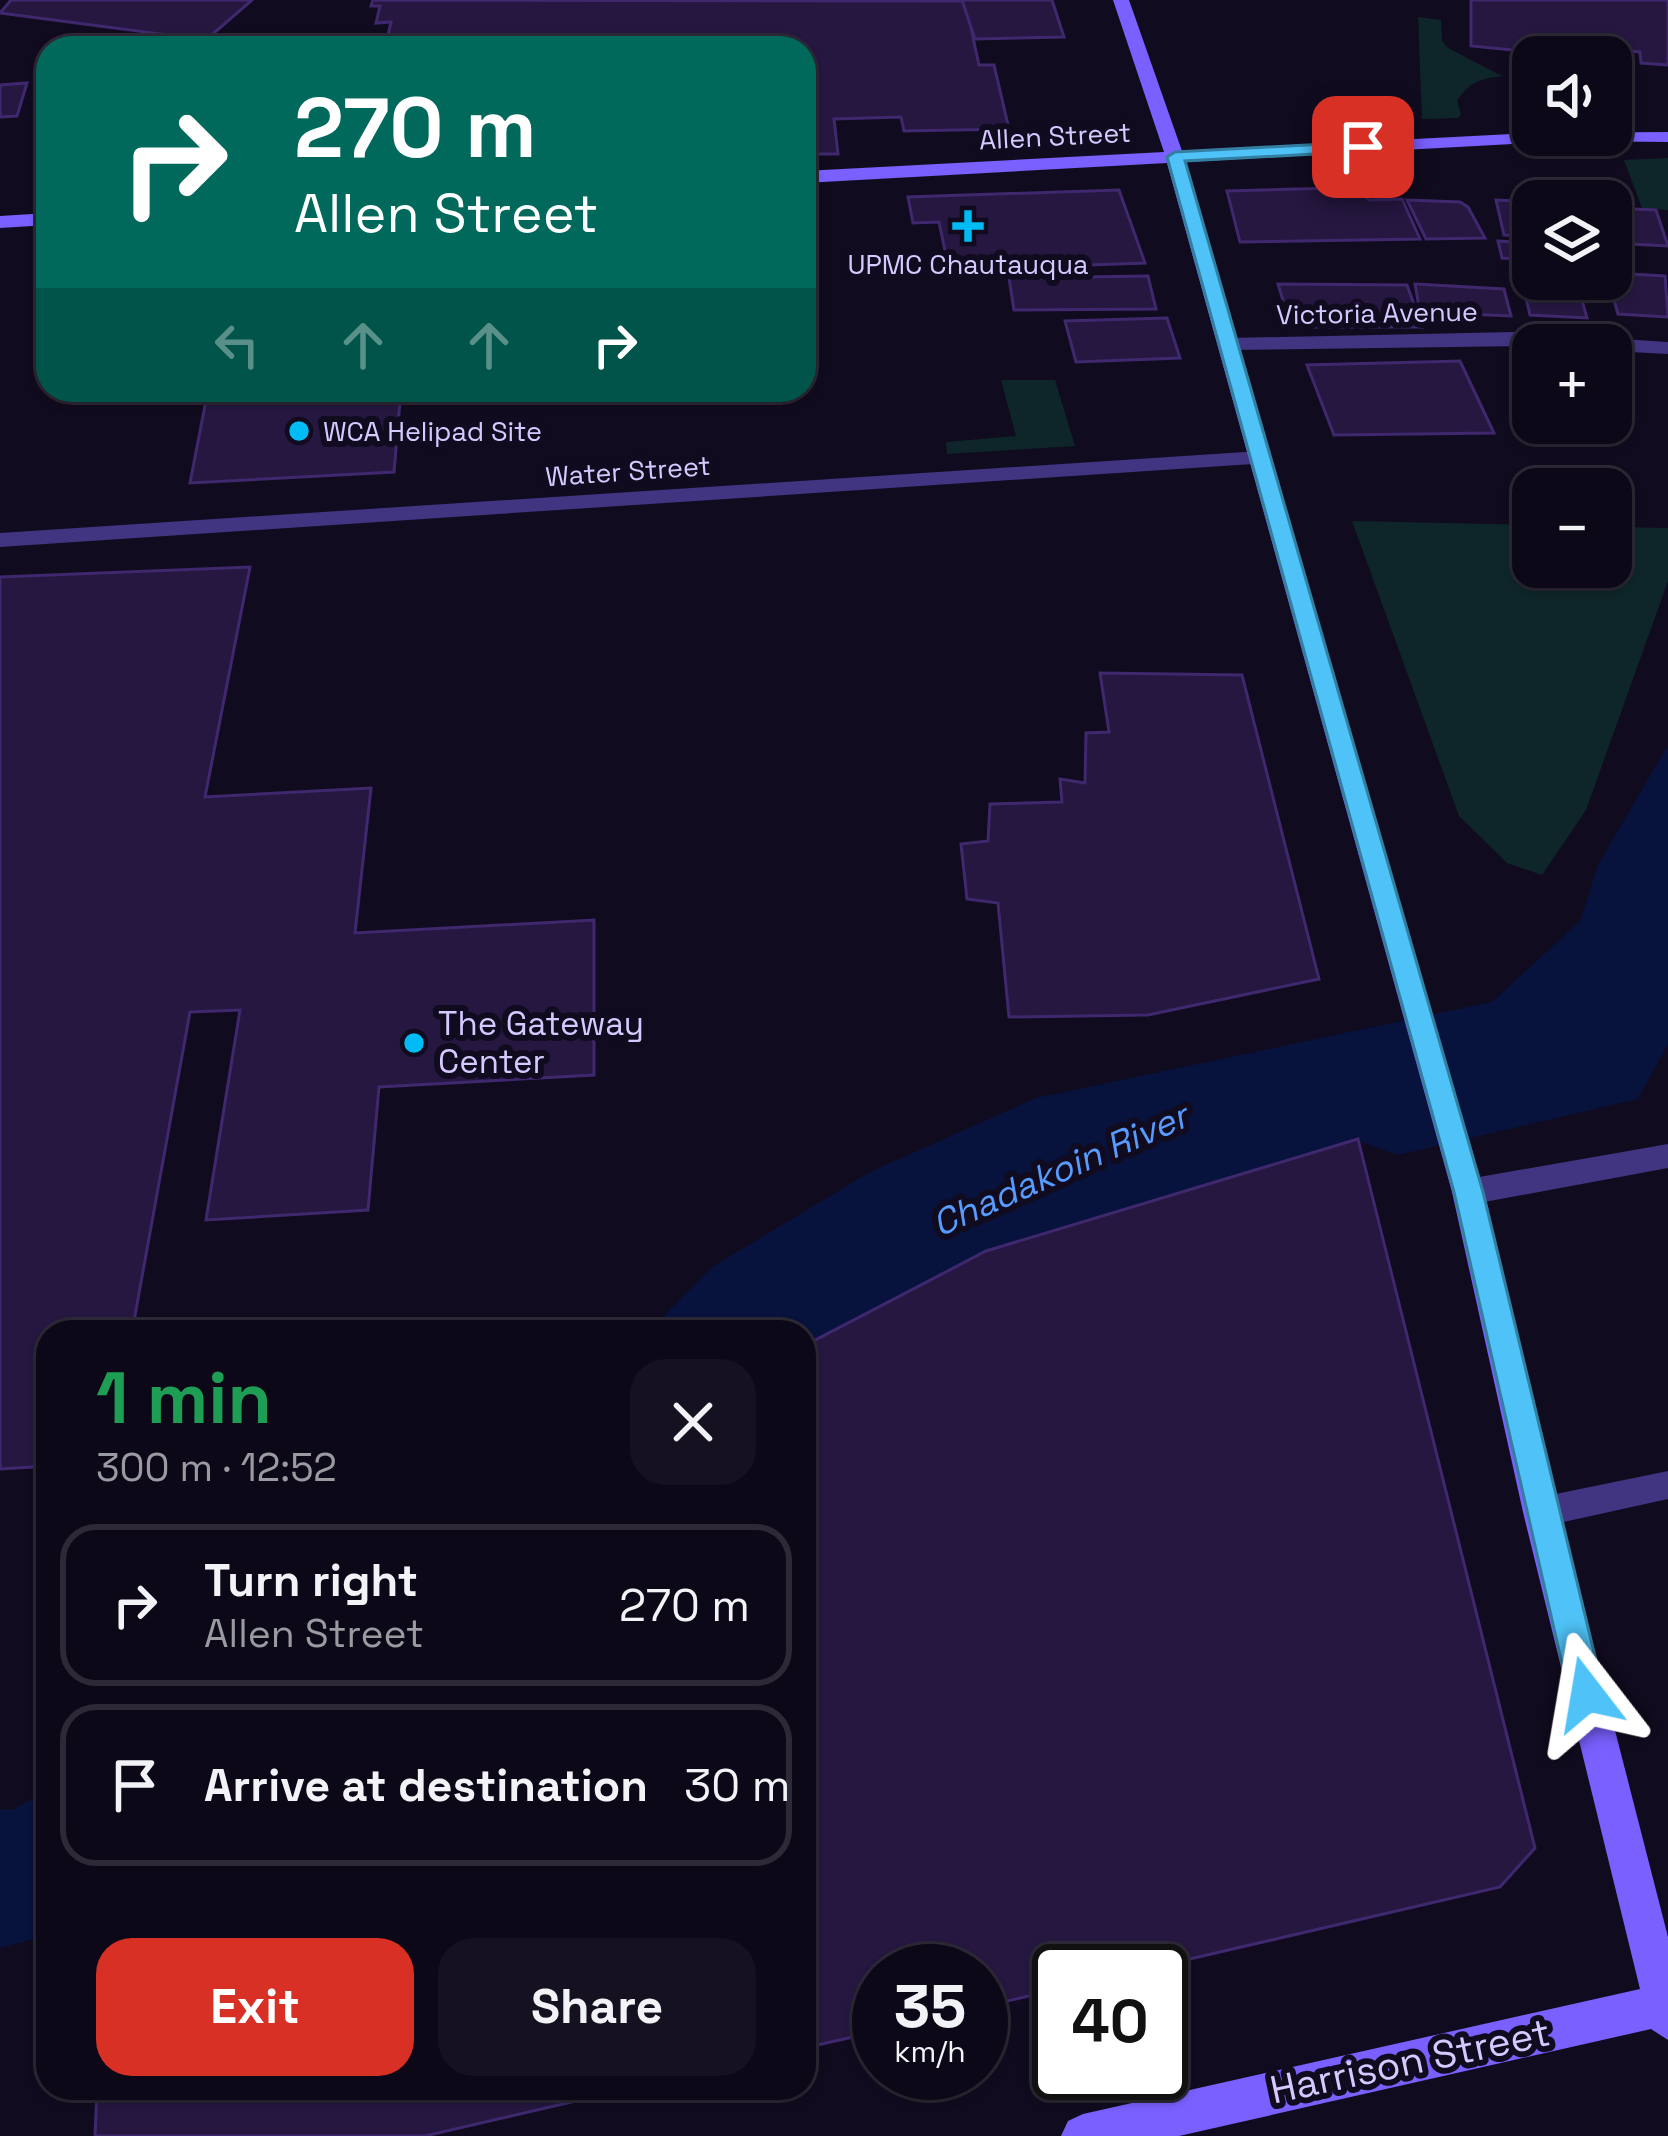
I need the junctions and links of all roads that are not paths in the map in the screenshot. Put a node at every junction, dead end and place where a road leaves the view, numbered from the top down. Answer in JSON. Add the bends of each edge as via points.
{"nodes":[{"id":1,"x":1121,"y":0,"type":"edge"},
{"id":2,"x":1668,"y":137,"type":"edge"},
{"id":3,"x":1175,"y":157,"type":"junction"},
{"id":4,"x":816,"y":177,"type":"edge"},
{"id":5,"x":36,"y":220,"type":"edge"},
{"id":6,"x":0,"y":222,"type":"edge"},
{"id":7,"x":1230,"y":344,"type":"junction"},
{"id":8,"x":1668,"y":348,"type":"edge"},
{"id":9,"x":1260,"y":458,"type":"junction"},
{"id":10,"x":0,"y":540,"type":"edge"},
{"id":11,"x":1668,"y":1156,"type":"edge"},
{"id":12,"x":1468,"y":1192,"type":"junction"},
{"id":13,"x":1668,"y":1485,"type":"edge"},
{"id":14,"x":1541,"y":1511,"type":"junction"},
{"id":15,"x":1667,"y":2009,"type":"edge"},
{"id":16,"x":1083,"y":2136,"type":"edge"}],
"edges":[{"from":1,"to":3,"type":"street"},
{"from":2,"to":3,"type":"street","name":"Allen Street"},
{"from":3,"to":4,"type":"street","name":"Allen Street"},
{"from":3,"to":7,"type":"street"},
{"from":5,"to":6,"type":"street"},
{"from":7,"to":8,"type":"street","name":"Victoria Avenue","via":[[1513,338]]},
{"from":7,"to":9,"type":"street"},
{"from":9,"to":10,"type":"street","name":"Water Street"},
{"from":9,"to":12,"type":"street"},
{"from":11,"to":12,"type":"street"},
{"from":12,"to":14,"type":"street"},
{"from":13,"to":14,"type":"lane"},
{"from":14,"to":15,"type":"street"},
{"from":15,"to":16,"type":"street","name":"Harrison Street"}]}
